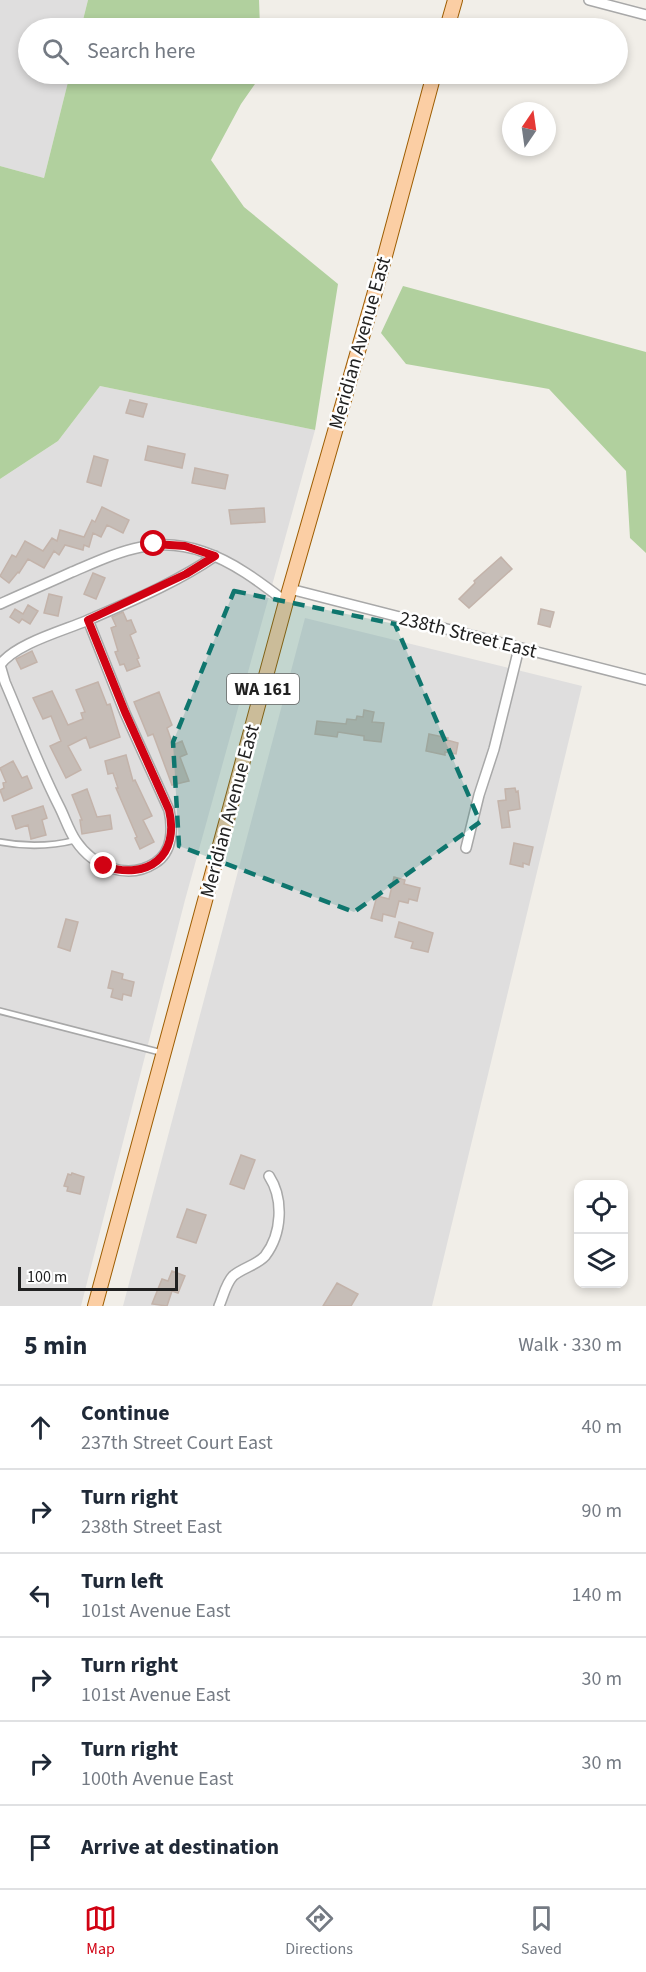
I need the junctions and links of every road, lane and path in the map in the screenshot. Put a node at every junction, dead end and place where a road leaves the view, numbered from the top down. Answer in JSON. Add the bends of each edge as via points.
{"nodes":[{"id":1,"x":454,"y":0,"type":"edge"},
{"id":2,"x":590,"y":0,"type":"edge"},
{"id":3,"x":646,"y":15,"type":"edge"},
{"id":4,"x":450,"y":18,"type":"edge"},
{"id":5,"x":431,"y":84,"type":"edge"},
{"id":6,"x":215,"y":556,"type":"junction"},
{"id":7,"x":288,"y":595,"type":"junction"},
{"id":8,"x":0,"y":604,"type":"edge"},
{"id":9,"x":88,"y":620,"type":"junction"},
{"id":10,"x":519,"y":648,"type":"junction"},
{"id":11,"x":0,"y":665,"type":"edge"},
{"id":12,"x":646,"y":680,"type":"edge"},
{"id":13,"x":76,"y":840,"type":"junction"},
{"id":14,"x":0,"y":842,"type":"edge"},
{"id":15,"x":466,"y":848,"type":"dead end"},
{"id":16,"x":0,"y":1011,"type":"edge"},
{"id":17,"x":164,"y":1053,"type":"junction"},
{"id":18,"x":269,"y":1176,"type":"dead end"},
{"id":19,"x":95,"y":1306,"type":"edge"},
{"id":20,"x":219,"y":1306,"type":"edge"}],
"edges":[{"from":1,"to":4,"type":"main road"},
{"from":2,"to":3,"type":"street"},
{"from":5,"to":7,"type":"main road","name":"Meridian Avenue East","number":"WA 161"},
{"from":6,"to":7,"type":"street"},
{"from":6,"to":8,"type":"street","via":[[185,546],[137,547]]},
{"from":6,"to":9,"type":"street","via":[[186,574]]},
{"from":7,"to":10,"type":"street","name":"238th Street East"},
{"from":7,"to":17,"type":"main road","name":"Meridian Avenue East","number":"WA 161"},
{"from":9,"to":11,"type":"street","via":[[30,645]]},
{"from":9,"to":13,"type":"street","via":[[172,825],[161,858],[149,867],[133,871],[104,866]]},
{"from":10,"to":12,"type":"street","name":"238th Street East"},
{"from":10,"to":15,"type":"street"},
{"from":11,"to":13,"type":"street","via":[[51,790]]},
{"from":13,"to":14,"type":"lane","via":[[24,846]]},
{"from":16,"to":17,"type":"lane"},
{"from":17,"to":19,"type":"main road","name":"Meridian Avenue East","number":"WA 161"},
{"from":18,"to":20,"type":"street","via":[[279,1211],[274,1238],[264,1256],[233,1276]]}]}
